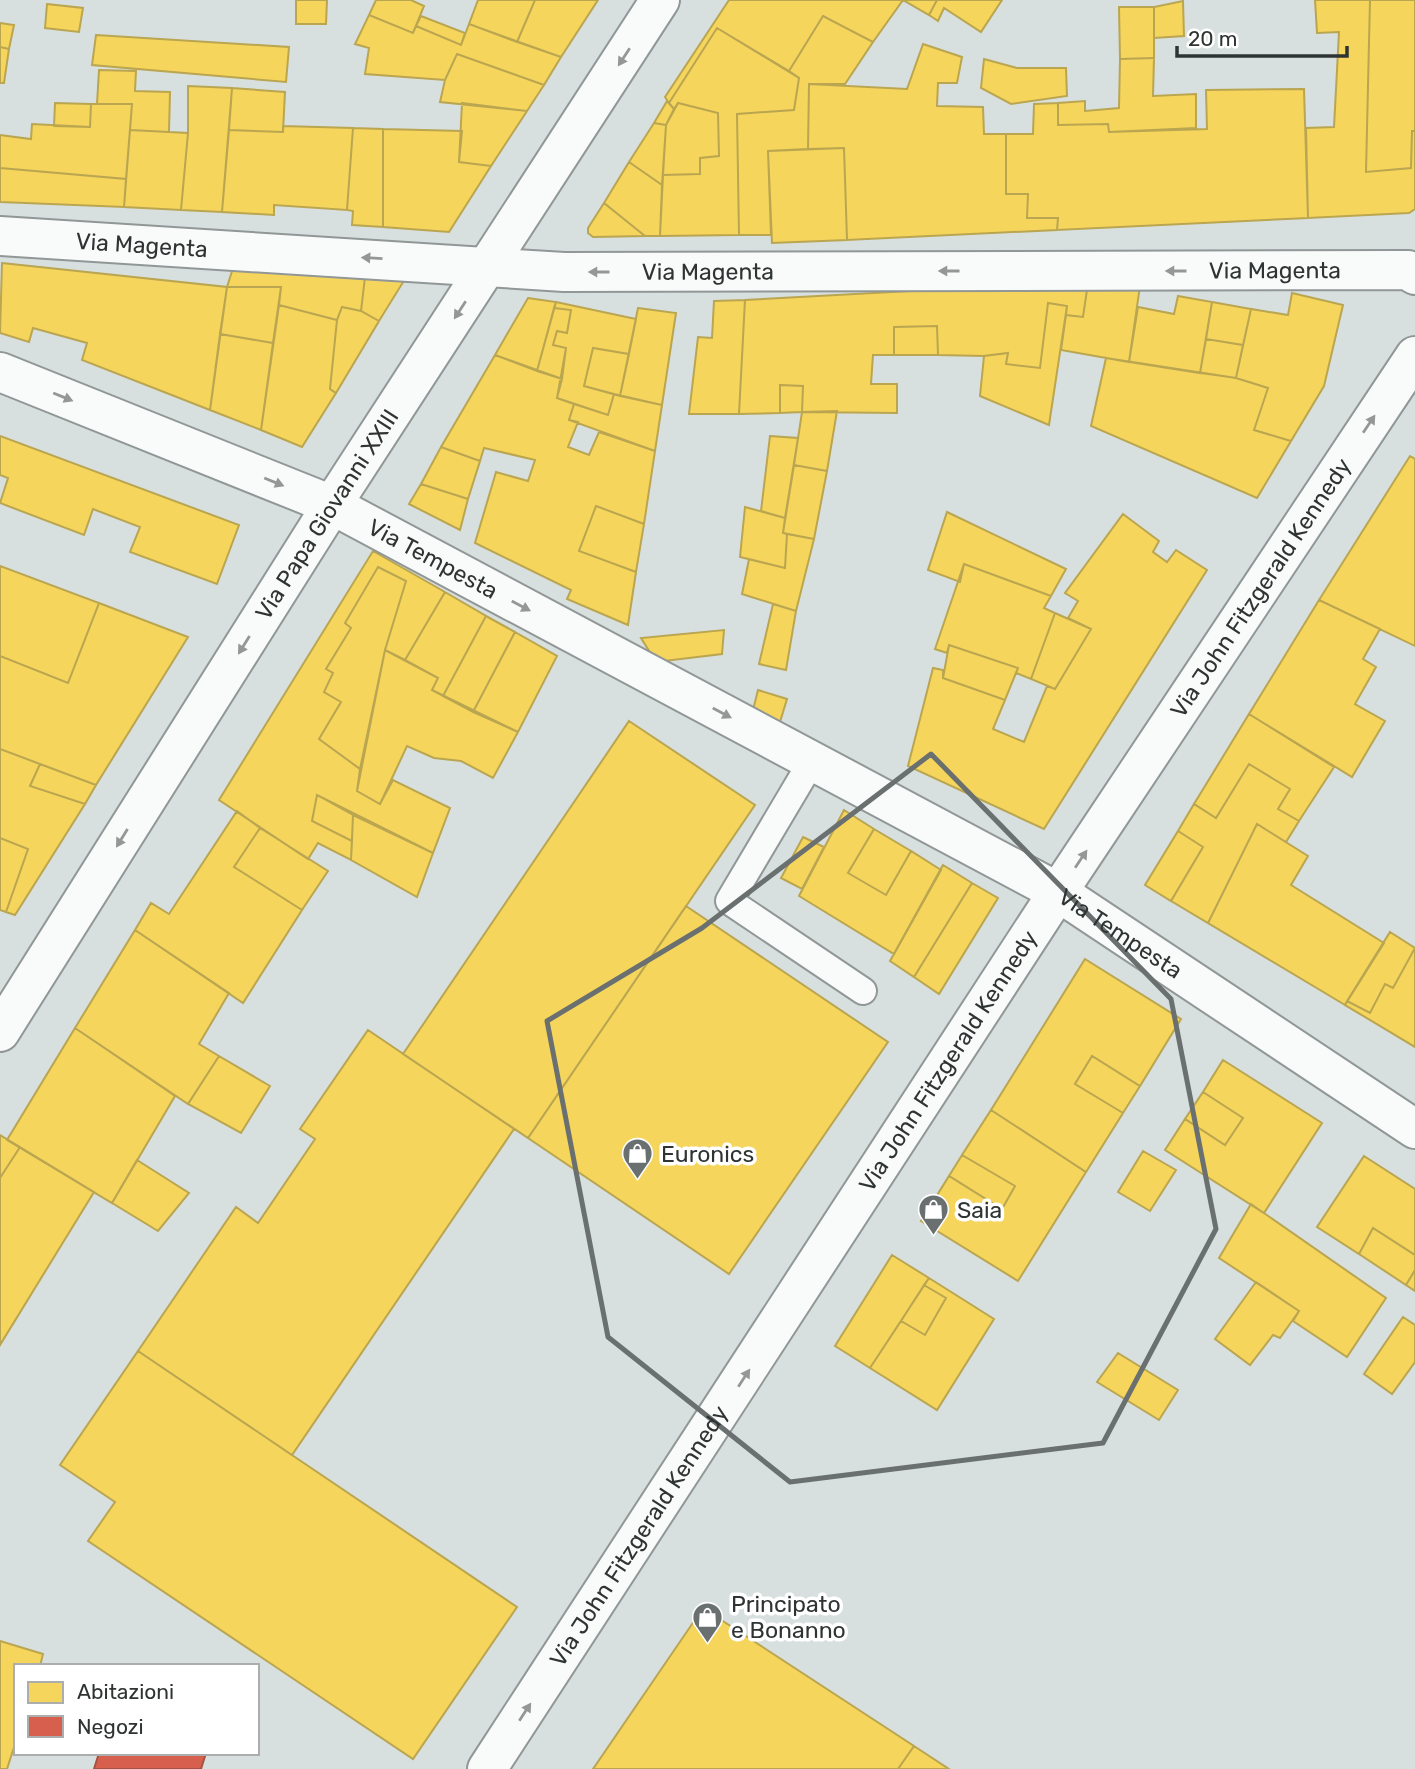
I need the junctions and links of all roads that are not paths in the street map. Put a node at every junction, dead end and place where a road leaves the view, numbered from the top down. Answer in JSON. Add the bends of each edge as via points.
{"nodes":[{"id":1,"x":660,"y":0,"type":"edge"},
{"id":2,"x":0,"y":236,"type":"edge"},
{"id":3,"x":490,"y":265,"type":"junction"},
{"id":4,"x":1415,"y":275,"type":"edge"},
{"id":5,"x":1415,"y":356,"type":"edge"},
{"id":6,"x":0,"y":372,"type":"edge"},
{"id":7,"x":332,"y":505,"type":"junction"},
{"id":8,"x":812,"y":761,"type":"junction"},
{"id":9,"x":1058,"y":892,"type":"junction"},
{"id":10,"x":863,"y":991,"type":"dead end"},
{"id":11,"x":0,"y":1032,"type":"edge"},
{"id":12,"x":1415,"y":1129,"type":"edge"},
{"id":13,"x":487,"y":1769,"type":"edge"}],
"edges":[{"from":1,"to":3,"type":"street","name":"Via Papa Giovanni XXIII","one_way":true},
{"from":3,"to":2,"type":"street","name":"Via Magenta","one_way":true},
{"from":4,"to":3,"type":"street","name":"Via Magenta","one_way":true,"via":[[1408,270],[564,272]]},
{"from":3,"to":7,"type":"street","name":"Via Papa Giovanni XXIII","one_way":true},
{"from":9,"to":5,"type":"street","name":"Via John Fitzgerald Kennedy","one_way":true},
{"from":6,"to":7,"type":"street","name":"Via Tempesta","one_way":true},
{"from":7,"to":8,"type":"street","name":"Via Tempesta","one_way":true},
{"from":7,"to":11,"type":"street","name":"Via Papa Giovanni XXIII","one_way":true},
{"from":8,"to":9,"type":"street","name":"Via Tempesta"},
{"from":8,"to":10,"type":"lane","via":[[729,901]]},
{"from":9,"to":12,"type":"street","name":"Via Tempesta"},
{"from":13,"to":9,"type":"street","name":"Via John Fitzgerald Kennedy","one_way":true}]}
